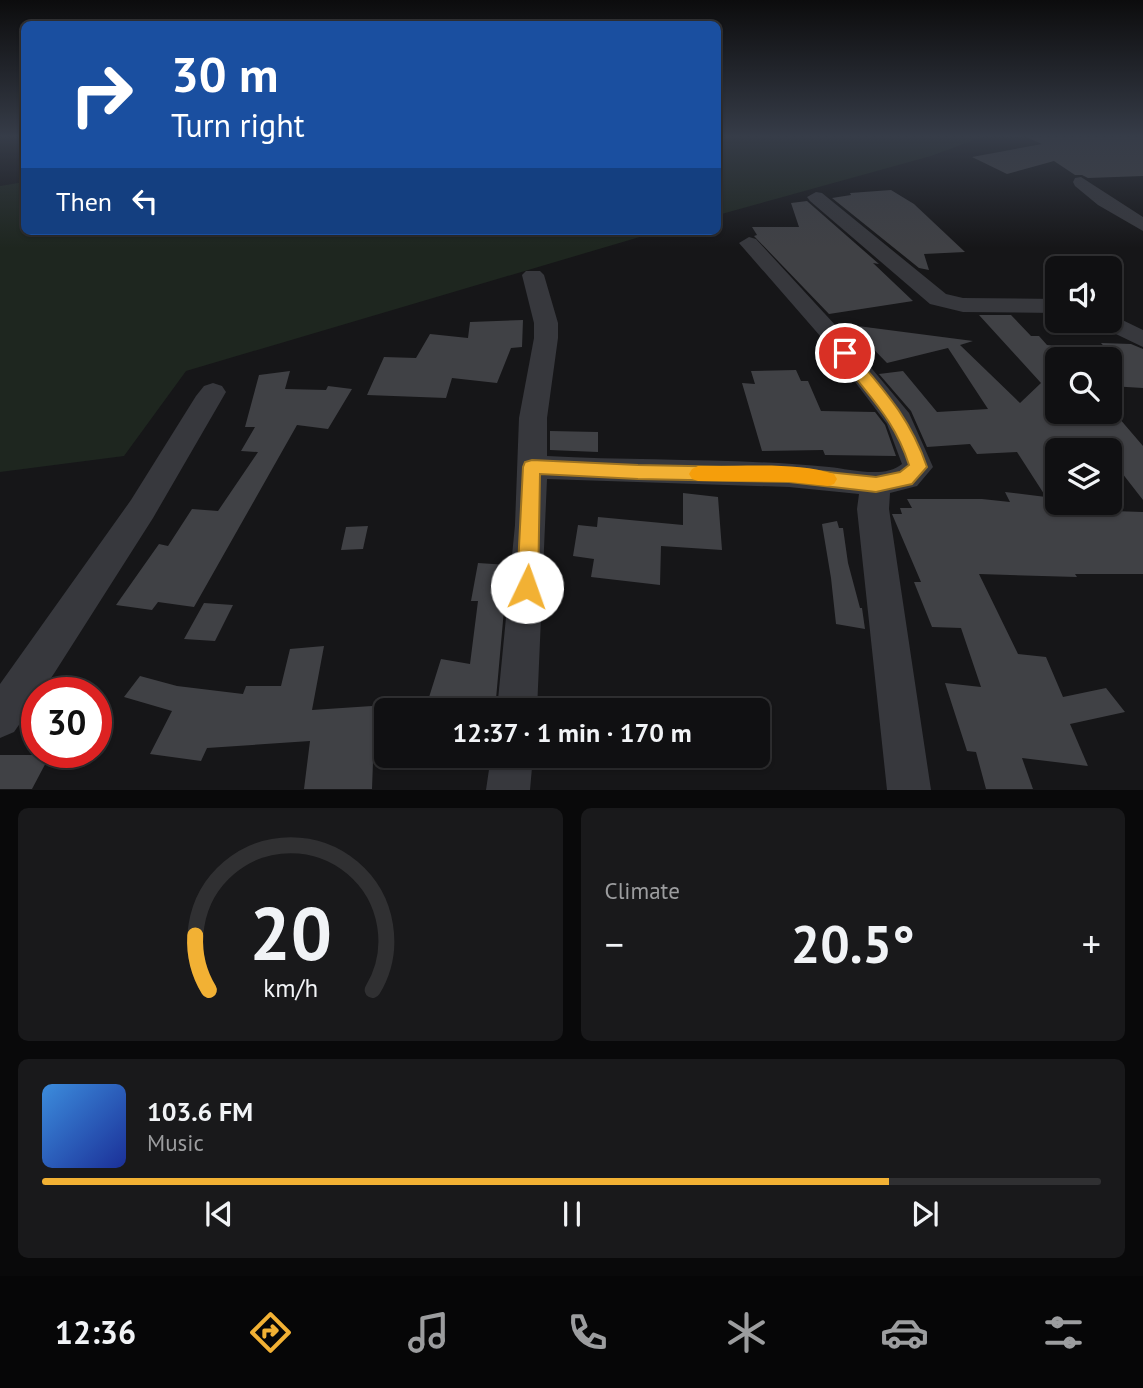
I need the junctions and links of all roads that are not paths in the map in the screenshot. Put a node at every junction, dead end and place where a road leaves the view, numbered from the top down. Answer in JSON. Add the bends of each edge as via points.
{"nodes":[{"id":1,"x":1081,"y":182,"type":"dead end"},
{"id":2,"x":816,"y":197,"type":"dead end"},
{"id":3,"x":1143,"y":225,"type":"edge"},
{"id":4,"x":749,"y":243,"type":"dead end"},
{"id":5,"x":533,"y":275,"type":"dead end"},
{"id":6,"x":1045,"y":306,"type":"edge"},
{"id":7,"x":1122,"y":328,"type":"edge"},
{"id":8,"x":1143,"y":339,"type":"edge"},
{"id":9,"x":213,"y":393,"type":"dead end"},
{"id":10,"x":532,"y":467,"type":"junction"},
{"id":11,"x":876,"y":484,"type":"junction"},
{"id":12,"x":518,"y":698,"type":"edge"},
{"id":13,"x":0,"y":718,"type":"edge"},
{"id":14,"x":511,"y":768,"type":"edge"},
{"id":15,"x":508,"y":789,"type":"edge"},
{"id":16,"x":909,"y":789,"type":"edge"}],
"edges":[{"from":1,"to":3,"type":"street"},
{"from":2,"to":6,"type":"street","via":[[938,299],[963,305]]},
{"from":4,"to":11,"type":"street","via":[[899,420],[918,467],[906,478]]},
{"from":5,"to":10,"type":"street","via":[[546,323],[533,418]]},
{"from":7,"to":8,"type":"street"},
{"from":9,"to":13,"type":"street","via":[[68,622]]},
{"from":10,"to":11,"type":"street","via":[[789,475]]},
{"from":10,"to":12,"type":"street"},
{"from":11,"to":16,"type":"street","via":[[873,509]]},
{"from":14,"to":15,"type":"street"}]}
